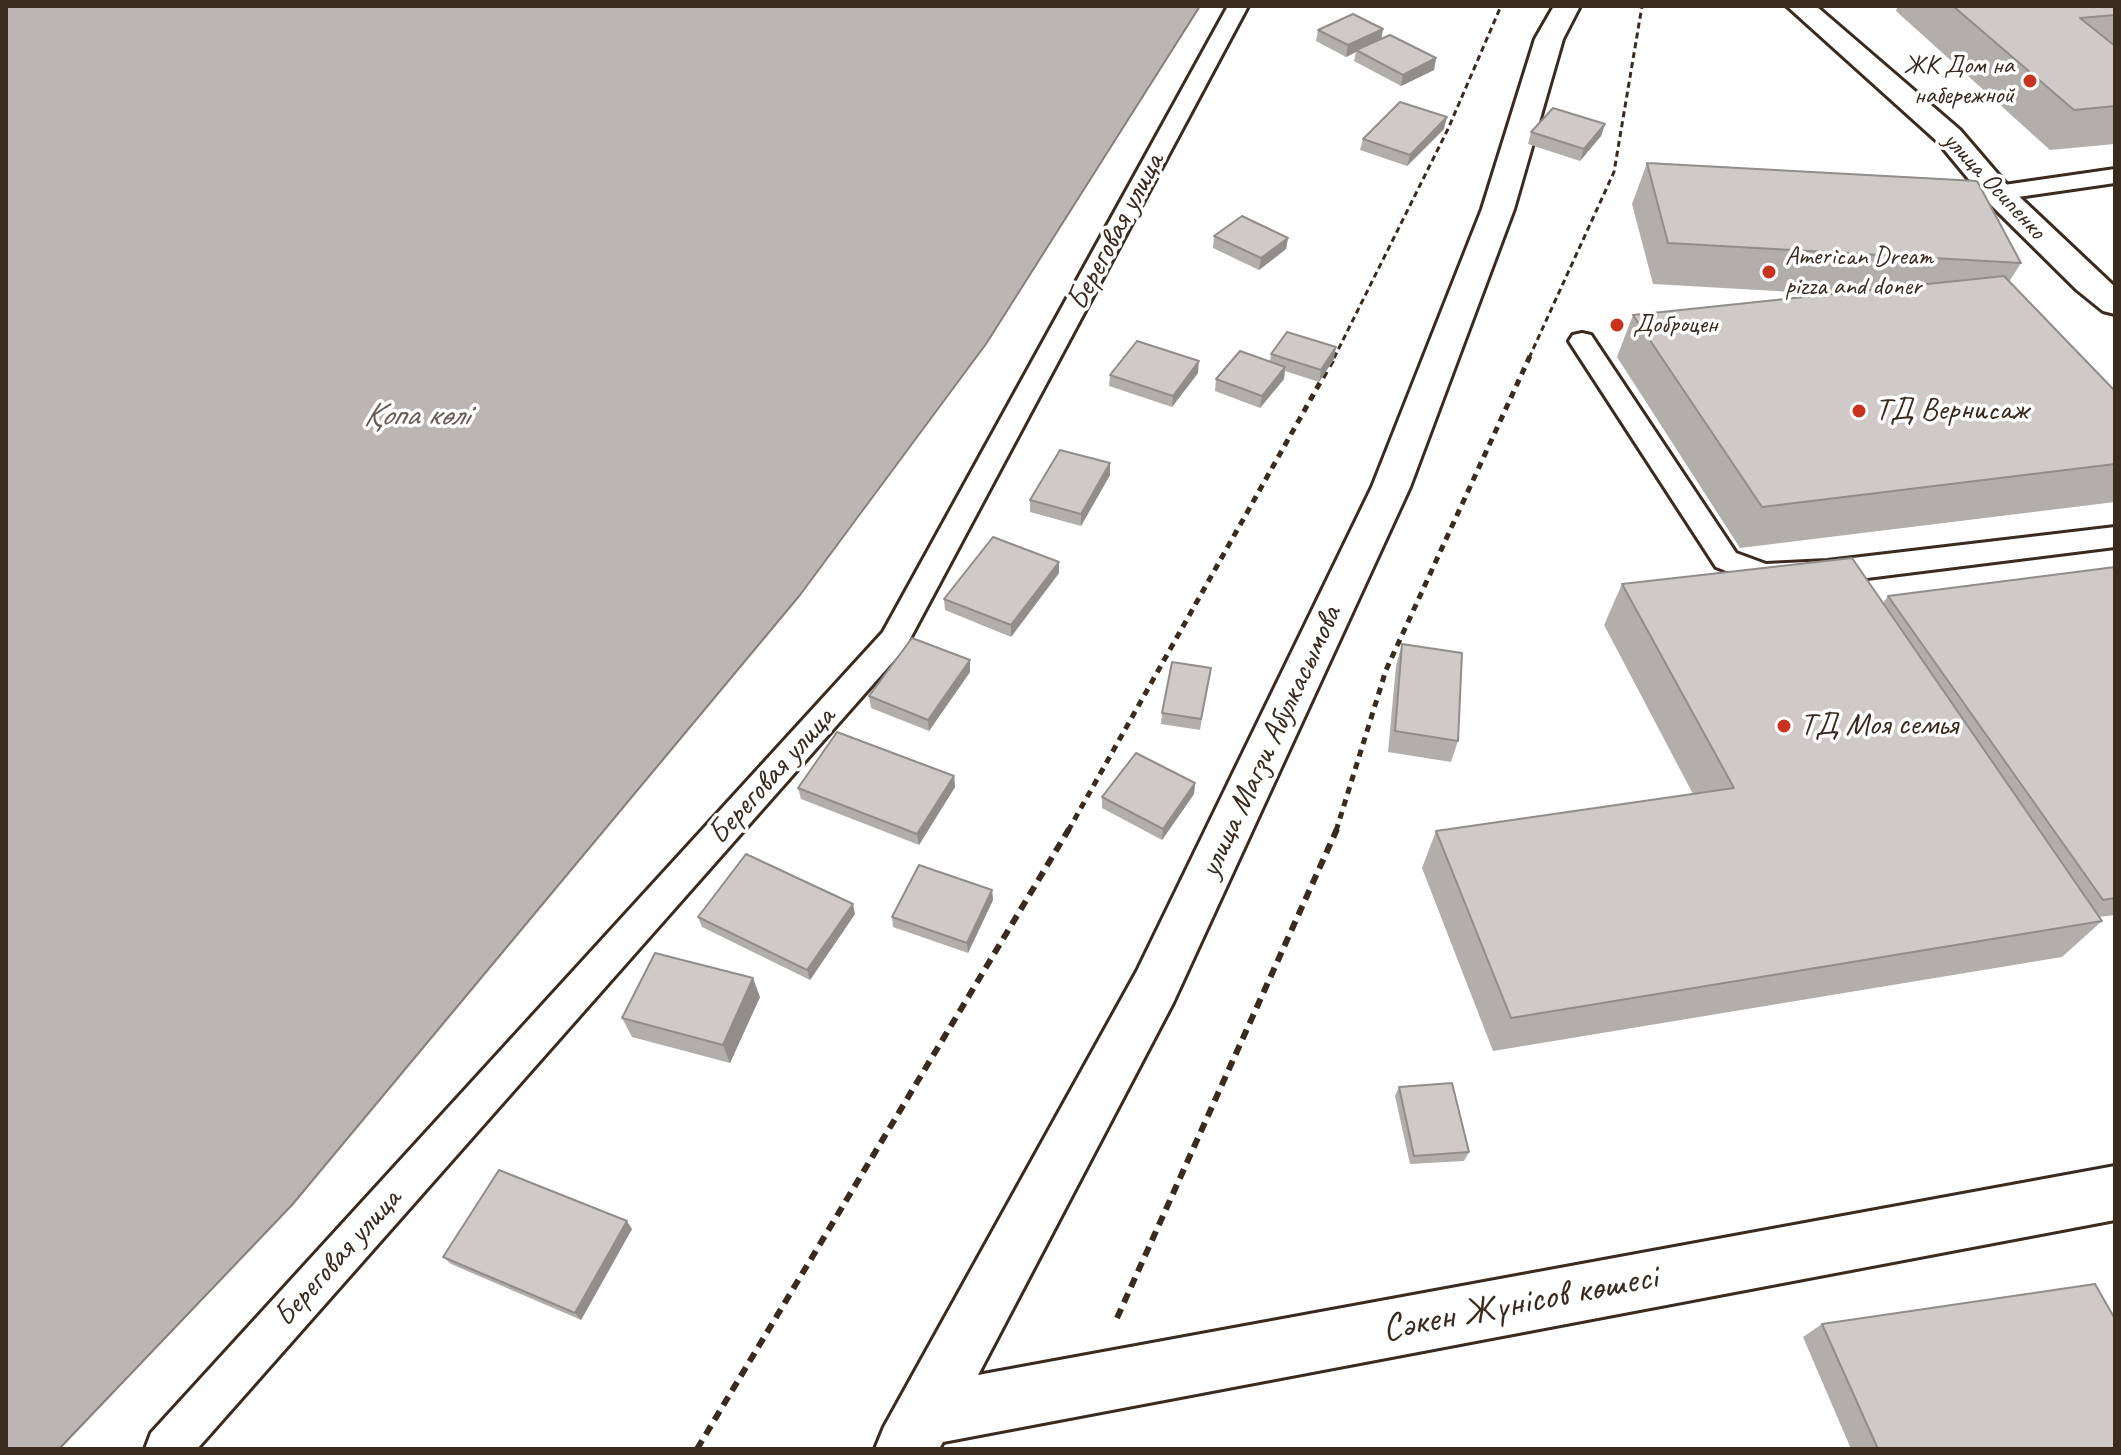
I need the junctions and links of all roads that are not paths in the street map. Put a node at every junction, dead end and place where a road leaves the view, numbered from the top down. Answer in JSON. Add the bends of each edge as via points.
{"nodes":[{"id":1,"x":1238,"y":6,"type":"edge"},
{"id":2,"x":1567,"y":6,"type":"edge"},
{"id":3,"x":1800,"y":6,"type":"edge"},
{"id":4,"x":2115,"y":176,"type":"edge"},
{"id":5,"x":1950,"y":192,"type":"edge"},
{"id":6,"x":1997,"y":193,"type":"junction"},
{"id":7,"x":2115,"y":304,"type":"edge"},
{"id":8,"x":1582,"y":341,"type":"dead end"},
{"id":9,"x":2115,"y":537,"type":"edge"},
{"id":10,"x":2115,"y":1193,"type":"edge"},
{"id":11,"x":916,"y":1432,"type":"edge"},
{"id":12,"x":167,"y":1449,"type":"edge"}],
"edges":[{"from":1,"to":12,"type":"lane","name":"Береговая улица","via":[[894,640]]},
{"from":2,"to":11,"type":"street","name":"улица Магзи Абулкасымова","via":[[1549,39],[1498,209],[1391,487],[1155,987]]},
{"from":3,"to":6,"type":"street","name":"улица Осипенко","via":[[1949,136]]},
{"from":4,"to":6,"type":"lane"},
{"from":5,"to":6,"type":"lane"},
{"from":6,"to":7,"type":"street","name":"улица Осипенко"},
{"from":8,"to":9,"type":"lane","via":[[1726,560],[1764,575]]},
{"from":10,"to":11,"type":"street","name":"Сәкен Жүнісов көшесі","via":[[1088,1384]]}]}
